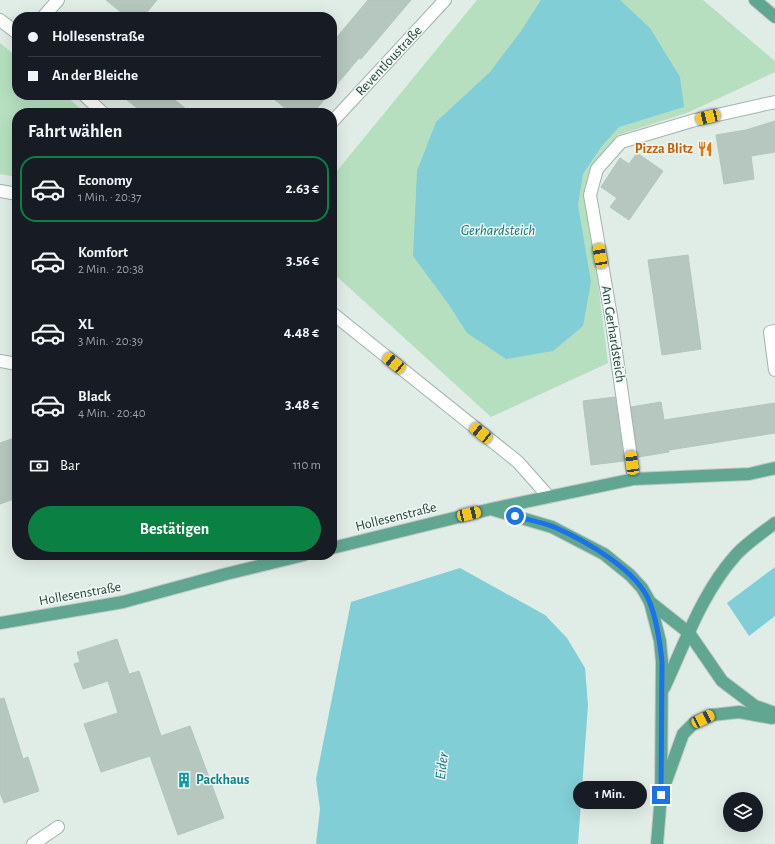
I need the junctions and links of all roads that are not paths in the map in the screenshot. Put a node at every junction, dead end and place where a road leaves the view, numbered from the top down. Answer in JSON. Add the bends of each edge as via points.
{"nodes":[{"id":1,"x":58,"y":0,"type":"edge"},
{"id":2,"x":445,"y":0,"type":"edge"},
{"id":3,"x":755,"y":0,"type":"edge"},
{"id":4,"x":47,"y":12,"type":"edge"},
{"id":5,"x":775,"y":17,"type":"edge"},
{"id":6,"x":0,"y":20,"type":"edge"},
{"id":7,"x":12,"y":29,"type":"edge"},
{"id":8,"x":89,"y":100,"type":"edge"},
{"id":9,"x":775,"y":102,"type":"edge"},
{"id":10,"x":98,"y":108,"type":"edge"},
{"id":11,"x":337,"y":117,"type":"edge"},
{"id":12,"x":0,"y":191,"type":"edge"},
{"id":13,"x":12,"y":193,"type":"edge"},
{"id":14,"x":337,"y":317,"type":"edge"},
{"id":15,"x":775,"y":331,"type":"edge"},
{"id":16,"x":0,"y":361,"type":"edge"},
{"id":17,"x":12,"y":363,"type":"edge"},
{"id":18,"x":775,"y":370,"type":"edge"},
{"id":19,"x":775,"y":468,"type":"edge"},
{"id":20,"x":634,"y":479,"type":"junction"},
{"id":21,"x":549,"y":498,"type":"junction"},
{"id":22,"x":491,"y":509,"type":"junction"},
{"id":23,"x":775,"y":522,"type":"edge"},
{"id":24,"x":337,"y":547,"type":"edge"},
{"id":25,"x":283,"y":560,"type":"edge"},
{"id":26,"x":650,"y":602,"type":"junction"},
{"id":27,"x":0,"y":623,"type":"edge"},
{"id":28,"x":689,"y":633,"type":"junction"},
{"id":29,"x":663,"y":691,"type":"junction"},
{"id":30,"x":775,"y":713,"type":"edge"},
{"id":31,"x":775,"y":718,"type":"edge"},
{"id":32,"x":661,"y":795,"type":"junction"},
{"id":33,"x":58,"y":827,"type":"dead end"},
{"id":34,"x":33,"y":844,"type":"edge"},
{"id":35,"x":657,"y":844,"type":"edge"}],
"edges":[{"from":1,"to":4,"type":"street"},
{"from":2,"to":11,"type":"street","name":"Reventloustraße"},
{"from":3,"to":5,"type":"main road"},
{"from":6,"to":7,"type":"street"},
{"from":8,"to":10,"type":"street"},
{"from":9,"to":20,"type":"street","name":"Am Gerhardsteich","via":[[695,120],[622,142],[597,169],[590,195]]},
{"from":12,"to":13,"type":"street"},
{"from":14,"to":21,"type":"street","via":[[518,462]]},
{"from":15,"to":18,"type":"street","via":[[770,332]]},
{"from":16,"to":17,"type":"street"},
{"from":19,"to":20,"type":"main road","name":"Hollesenstraße","via":[[749,474]]},
{"from":20,"to":21,"type":"main road","name":"Hollesenstraße"},
{"from":21,"to":22,"type":"main road","name":"Hollesenstraße"},
{"from":22,"to":24,"type":"main road","name":"Hollesenstraße"},
{"from":22,"to":26,"type":"main road","via":[[552,527],[604,554],[630,575]]},
{"from":23,"to":28,"type":"main road","via":[[736,554],[720,573],[700,607]]},
{"from":25,"to":27,"type":"main road","name":"Hollesenstraße","via":[[123,602]]},
{"from":26,"to":28,"type":"main road"},
{"from":26,"to":29,"type":"main road","via":[[660,641]]},
{"from":28,"to":29,"type":"main road"},
{"from":28,"to":30,"type":"main road","via":[[722,681],[755,706]]},
{"from":29,"to":32,"type":"main road"},
{"from":31,"to":32,"type":"main road","via":[[739,712],[712,715],[694,723],[683,734]]},
{"from":32,"to":35,"type":"main road"},
{"from":33,"to":34,"type":"street"}]}
